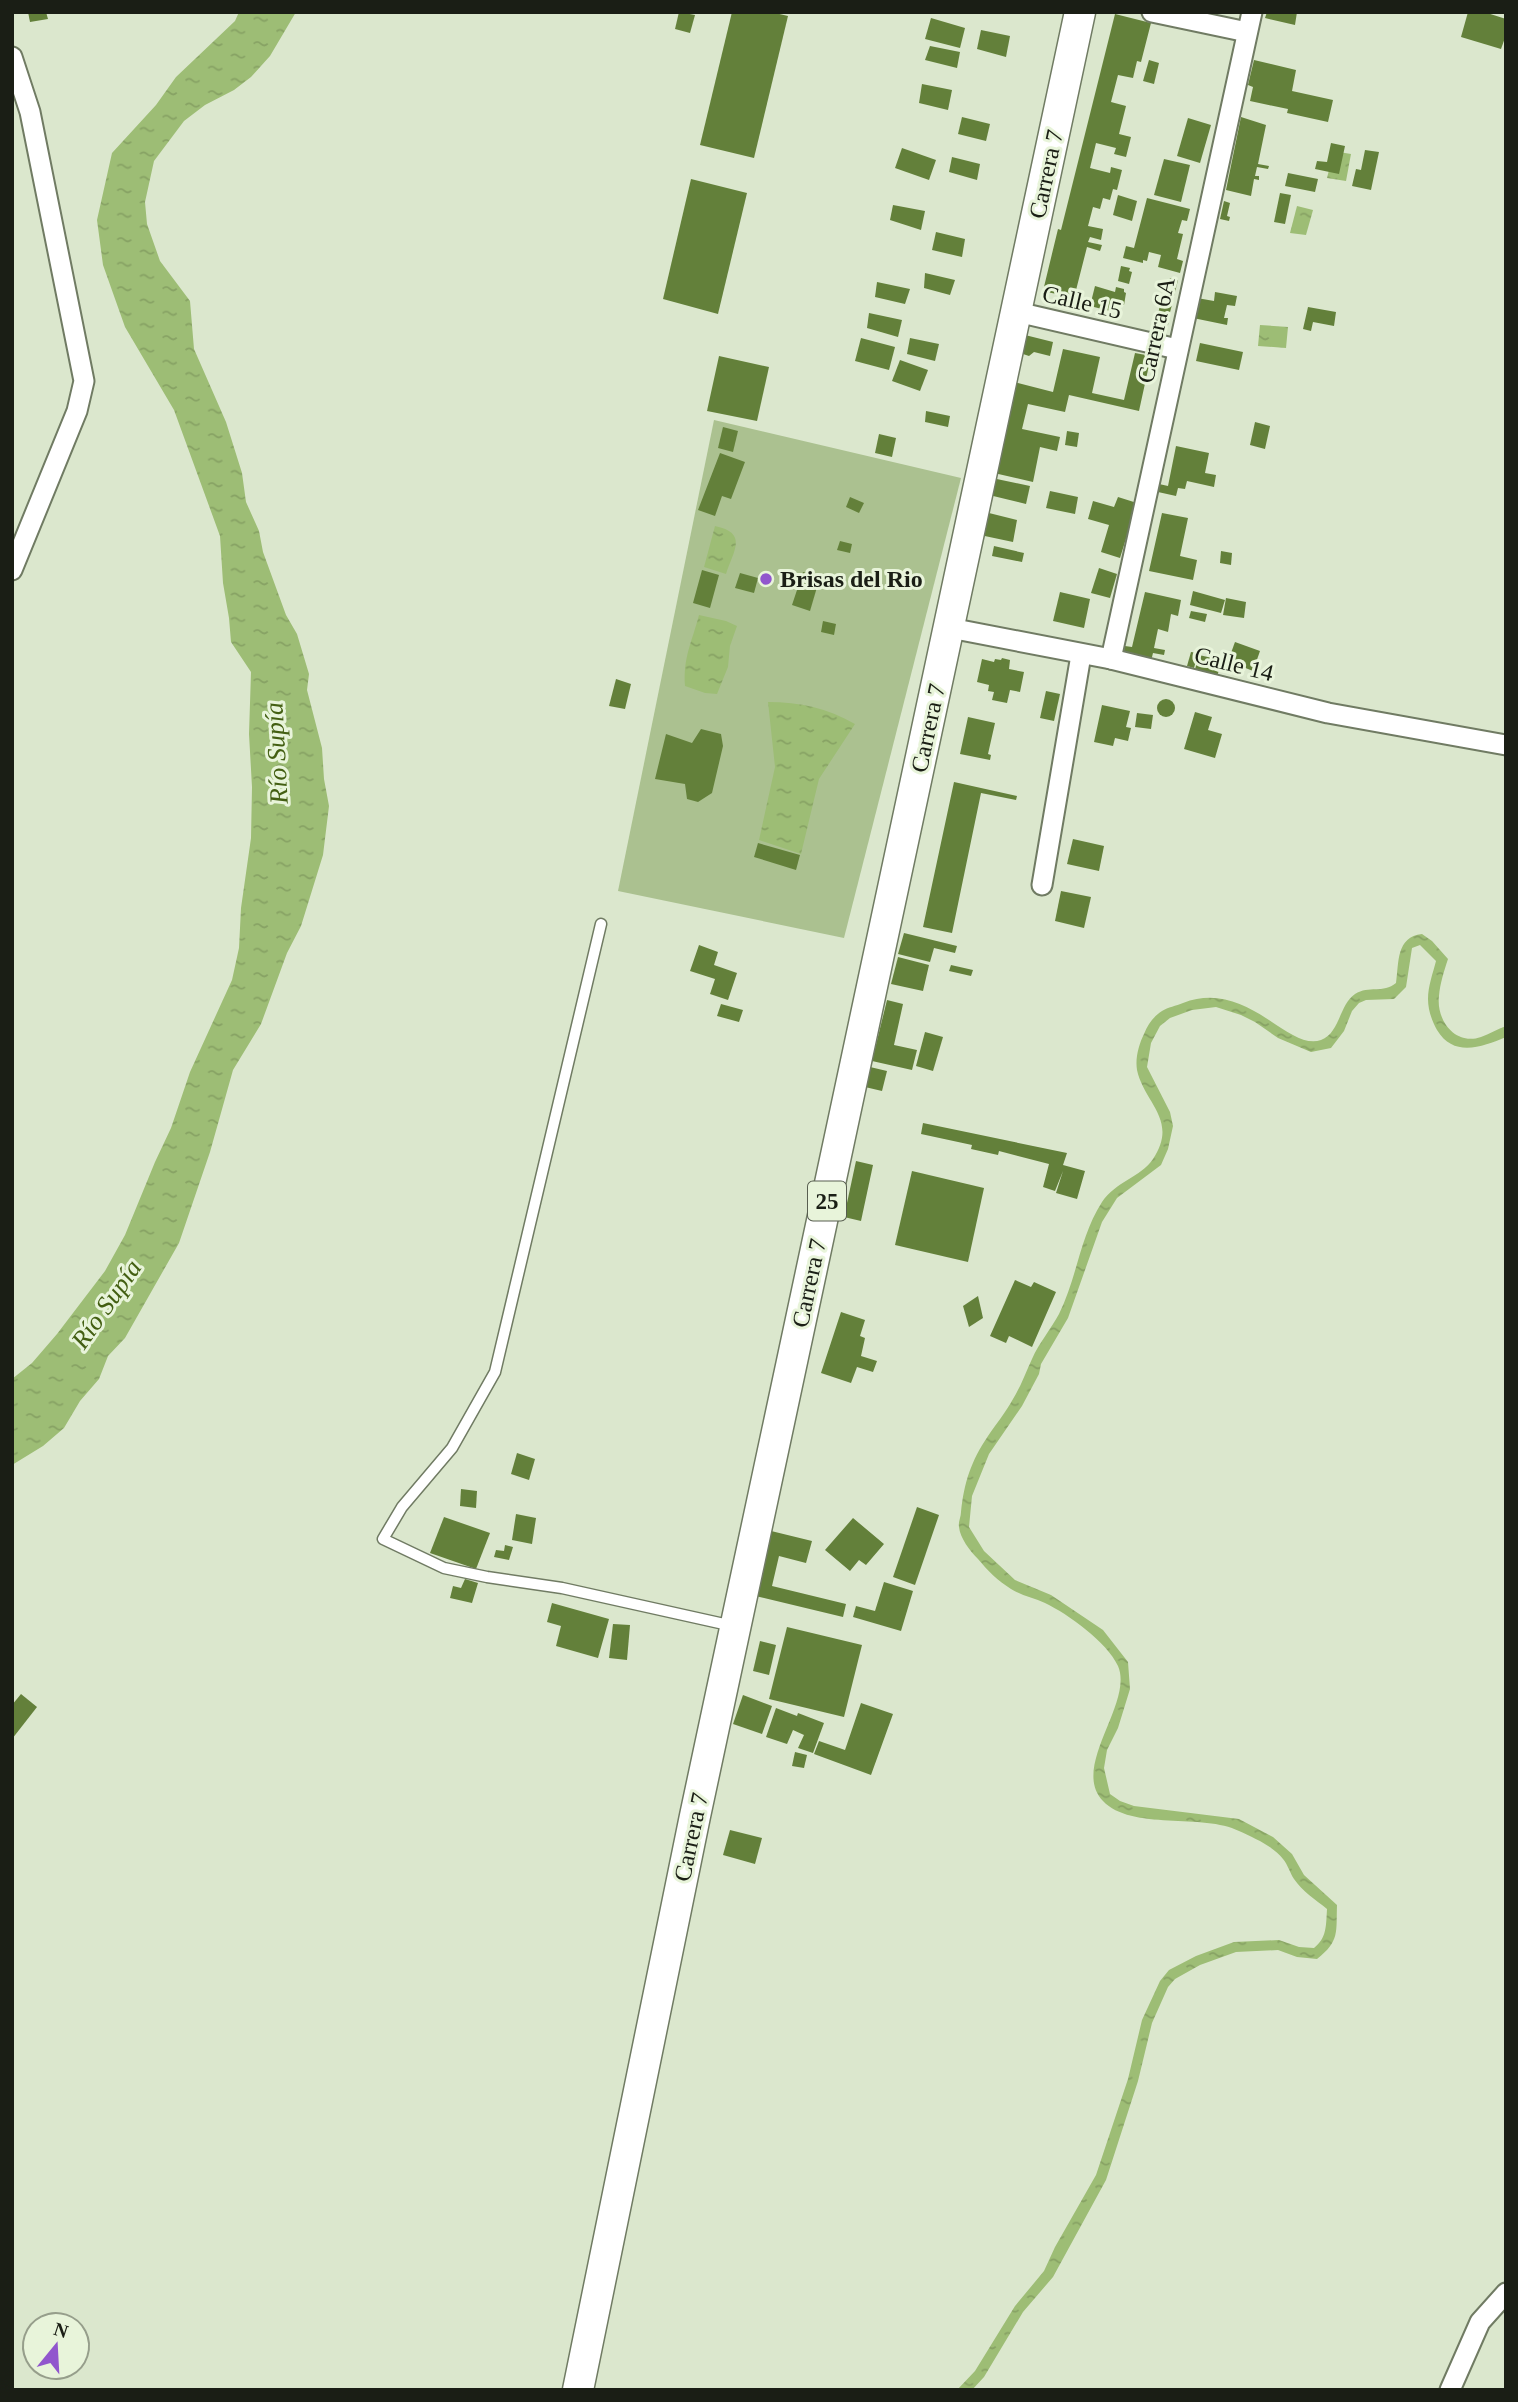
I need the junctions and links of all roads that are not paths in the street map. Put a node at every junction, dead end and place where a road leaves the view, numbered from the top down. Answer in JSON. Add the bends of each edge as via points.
{"nodes":[{"id":1,"x":1080,"y":12,"type":"edge"},
{"id":2,"x":1152,"y":12,"type":"edge"},
{"id":3,"x":1252,"y":12,"type":"edge"},
{"id":4,"x":1247,"y":33,"type":"junction"},
{"id":5,"x":12,"y":57,"type":"edge"},
{"id":6,"x":1017,"y":312,"type":"junction"},
{"id":7,"x":1177,"y":349,"type":"junction"},
{"id":8,"x":12,"y":570,"type":"edge"},
{"id":9,"x":950,"y":628,"type":"junction"},
{"id":10,"x":1081,"y":655,"type":"junction"},
{"id":11,"x":1111,"y":659,"type":"junction"},
{"id":12,"x":1506,"y":745,"type":"edge"},
{"id":13,"x":1042,"y":885,"type":"dead end"},
{"id":14,"x":601,"y":924,"type":"dead end"},
{"id":15,"x":735,"y":1626,"type":"junction"},
{"id":16,"x":1506,"y":2293,"type":"edge"},
{"id":17,"x":578,"y":2390,"type":"edge"},
{"id":18,"x":1450,"y":2390,"type":"edge"}],
"edges":[{"from":1,"to":6,"type":"main road","name":"Carrera 7","number":"25"},
{"from":2,"to":4,"type":"street"},
{"from":3,"to":4,"type":"street","name":"Carrera 6A"},
{"from":4,"to":7,"type":"street","name":"Carrera 6A"},
{"from":5,"to":8,"type":"street","via":[[30,112],[84,381],[77,411]]},
{"from":6,"to":7,"type":"street","name":"Calle 15"},
{"from":6,"to":9,"type":"main road","name":"Carrera 7","number":"25"},
{"from":7,"to":11,"type":"street","name":"Carrera 6A"},
{"from":9,"to":10,"type":"street","name":"Calle 14"},
{"from":9,"to":15,"type":"main road","name":"Carrera 7","number":"25"},
{"from":10,"to":11,"type":"street","name":"Calle 14"},
{"from":10,"to":13,"type":"street"},
{"from":11,"to":12,"type":"street","name":"Calle 14","via":[[1328,713]]},
{"from":14,"to":15,"type":"lane","via":[[495,1372],[452,1448],[402,1507],[383,1539],[444,1568]]},
{"from":15,"to":17,"type":"main road","name":"Carrera 7","number":"25"},
{"from":16,"to":18,"type":"street","via":[[1480,2322]]}]}
